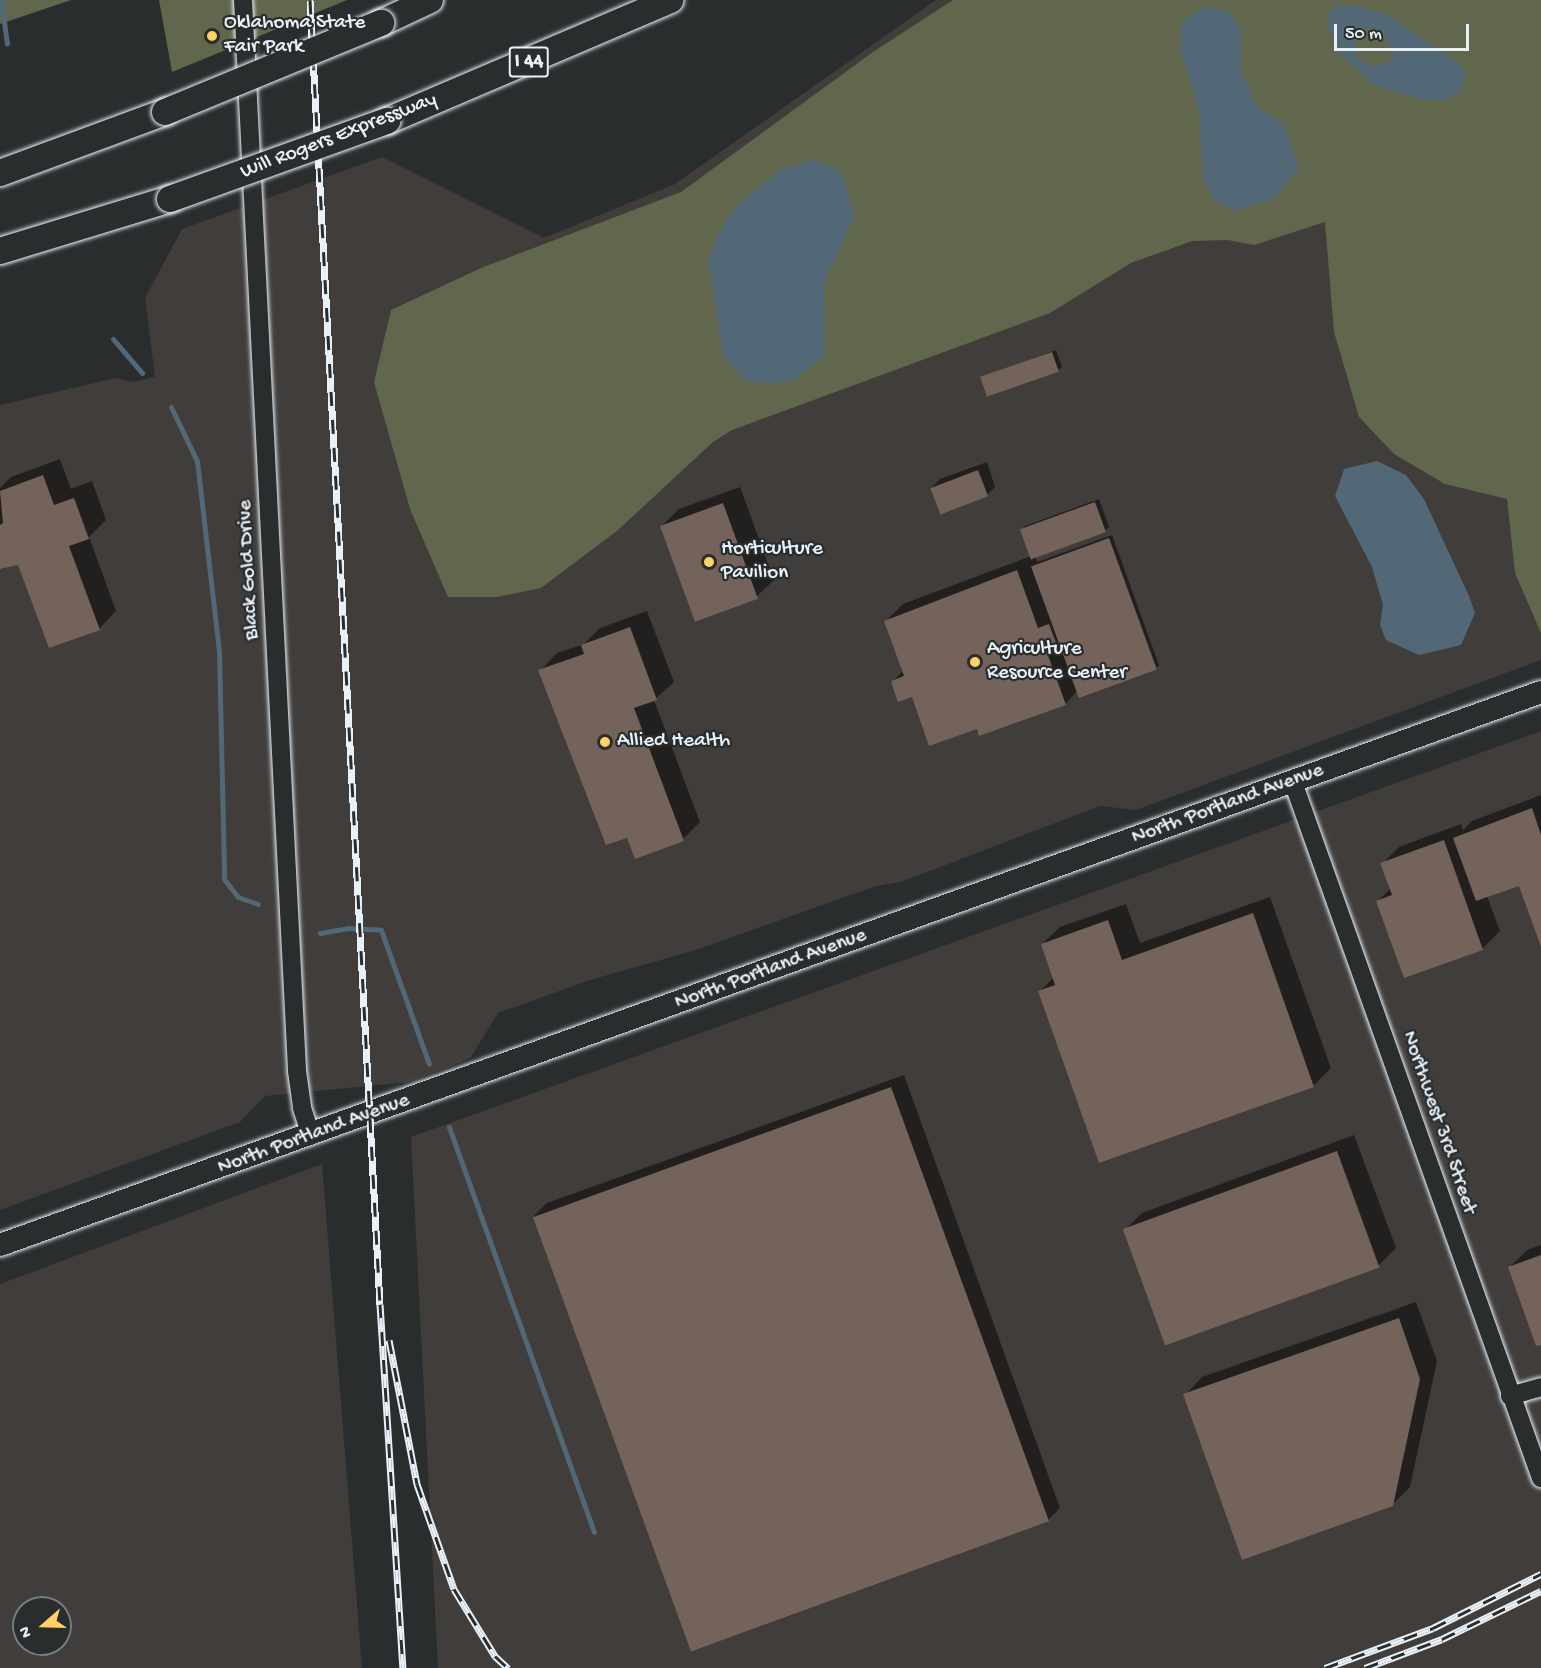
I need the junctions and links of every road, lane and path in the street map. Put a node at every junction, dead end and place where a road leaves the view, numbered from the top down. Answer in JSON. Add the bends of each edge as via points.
{"nodes":[{"id":1,"x":243,"y":0,"type":"edge"},
{"id":2,"x":430,"y":0,"type":"edge"},
{"id":3,"x":670,"y":0,"type":"edge"},
{"id":4,"x":0,"y":173,"type":"edge"},
{"id":5,"x":0,"y":251,"type":"edge"},
{"id":6,"x":1541,"y":692,"type":"edge"},
{"id":7,"x":1293,"y":782,"type":"junction"},
{"id":8,"x":311,"y":1136,"type":"junction"},
{"id":9,"x":0,"y":1245,"type":"edge"},
{"id":10,"x":1541,"y":1387,"type":"edge"},
{"id":11,"x":1510,"y":1396,"type":"junction"},
{"id":12,"x":1541,"y":1478,"type":"edge"}],
"edges":[{"from":1,"to":8,"type":"street","name":"Black Gold Drive","via":[[297,1071]]},
{"from":2,"to":4,"type":"highway","bridge":true,"via":[[165,112]]},
{"from":3,"to":5,"type":"highway","name":"Will Rogers Expressway","number":"I 44","bridge":true,"via":[[387,121],[170,199]]},
{"from":6,"to":7,"type":"main road","name":"North Portland Avenue"},
{"from":7,"to":8,"type":"main road","name":"North Portland Avenue"},
{"from":7,"to":11,"type":"street","name":"Northwest 3rd Street"},
{"from":8,"to":9,"type":"main road","name":"North Portland Avenue"},
{"from":10,"to":11,"type":"street"},
{"from":11,"to":12,"type":"street","name":"Northwest 3rd Street"}]}
